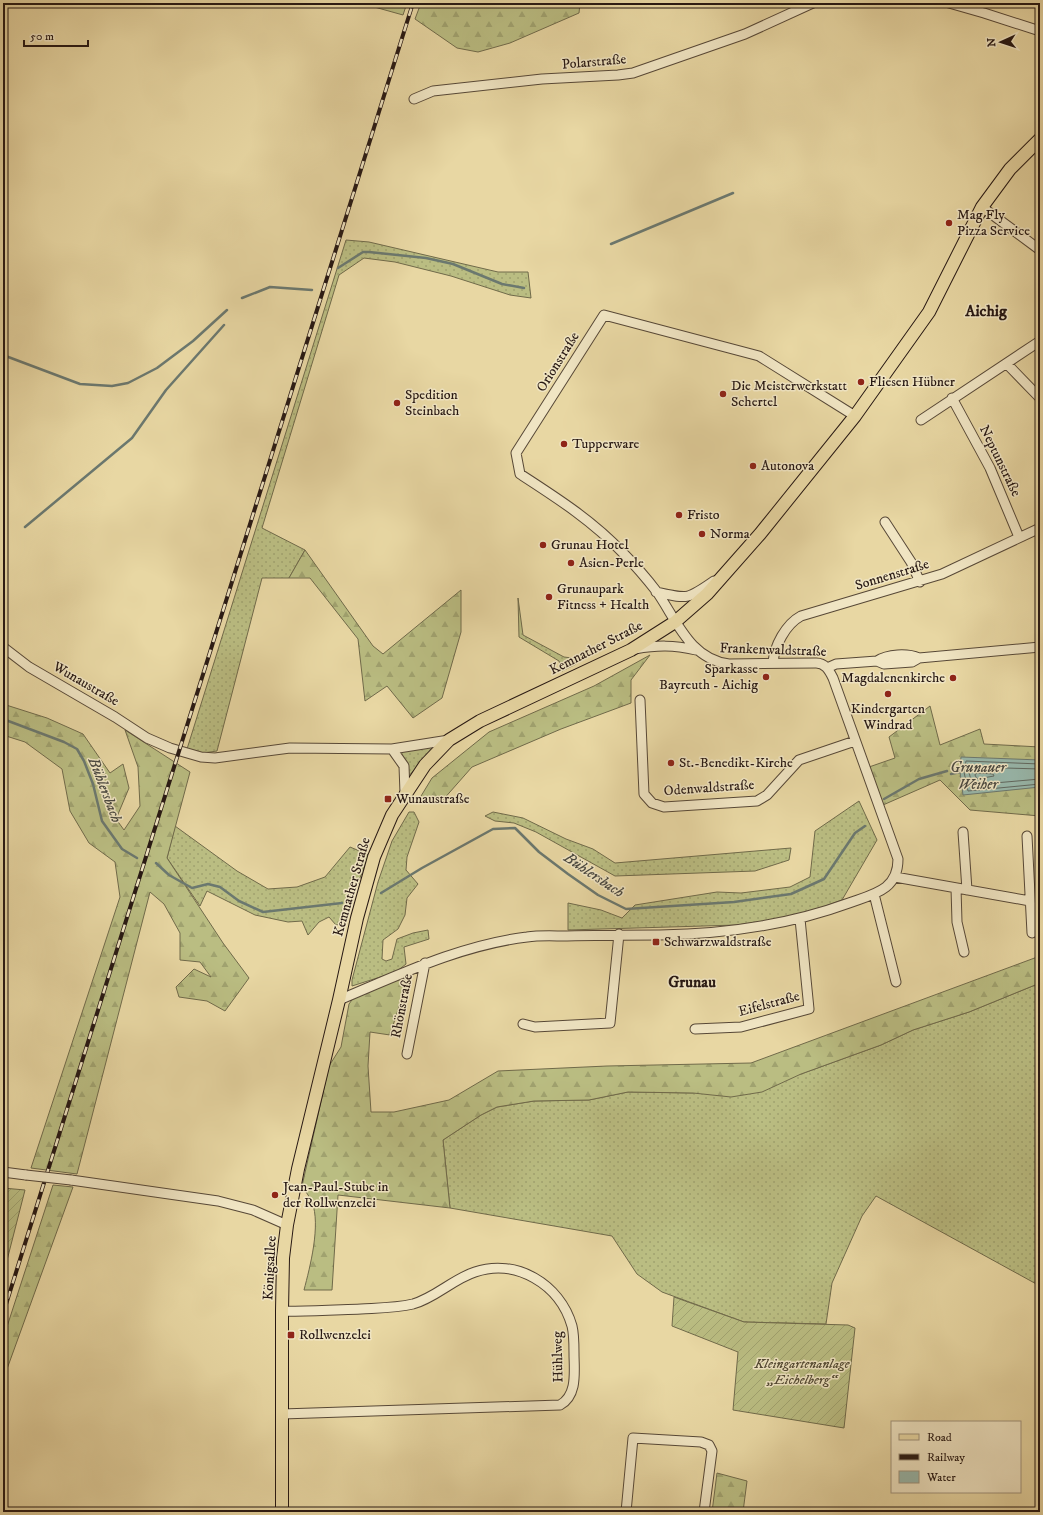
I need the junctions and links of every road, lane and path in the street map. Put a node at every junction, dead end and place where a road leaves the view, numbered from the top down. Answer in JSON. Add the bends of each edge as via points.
{"nodes":[{"id":1,"x":813,"y":3,"type":"edge"},
{"id":2,"x":949,"y":3,"type":"edge"},
{"id":3,"x":1040,"y":31,"type":"edge"},
{"id":4,"x":414,"y":99,"type":"dead end"},
{"id":5,"x":1040,"y":139,"type":"edge"},
{"id":6,"x":982,"y":207,"type":"junction"},
{"id":7,"x":1040,"y":250,"type":"edge"},
{"id":8,"x":1040,"y":341,"type":"edge"},
{"id":9,"x":1006,"y":364,"type":"junction"},
{"id":10,"x":952,"y":398,"type":"junction"},
{"id":11,"x":1040,"y":398,"type":"edge"},
{"id":12,"x":855,"y":416,"type":"junction"},
{"id":13,"x":921,"y":420,"type":"dead end"},
{"id":14,"x":885,"y":522,"type":"dead end"},
{"id":15,"x":1040,"y":528,"type":"edge"},
{"id":16,"x":1019,"y":537,"type":"junction"},
{"id":17,"x":728,"y":572,"type":"junction"},
{"id":18,"x":920,"y":582,"type":"junction"},
{"id":19,"x":656,"y":592,"type":"junction"},
{"id":20,"x":675,"y":622,"type":"junction"},
{"id":21,"x":3,"y":647,"type":"edge"},
{"id":22,"x":1040,"y":648,"type":"edge"},
{"id":23,"x":631,"y":650,"type":"junction"},
{"id":24,"x":696,"y":650,"type":"junction"},
{"id":25,"x":772,"y":663,"type":"junction"},
{"id":26,"x":827,"y":668,"type":"junction"},
{"id":27,"x":640,"y":700,"type":"dead end"},
{"id":28,"x":448,"y":740,"type":"junction"},
{"id":29,"x":855,"y":741,"type":"junction"},
{"id":30,"x":392,"y":749,"type":"junction"},
{"id":31,"x":405,"y":793,"type":"junction"},
{"id":32,"x":963,"y":832,"type":"dead end"},
{"id":33,"x":1027,"y":836,"type":"dead end"},
{"id":34,"x":895,"y":877,"type":"junction"},
{"id":35,"x":956,"y":888,"type":"junction"},
{"id":36,"x":968,"y":890,"type":"junction"},
{"id":37,"x":874,"y":894,"type":"junction"},
{"id":38,"x":1030,"y":901,"type":"junction"},
{"id":39,"x":800,"y":919,"type":"junction"},
{"id":40,"x":1032,"y":933,"type":"dead end"},
{"id":41,"x":619,"y":934,"type":"junction"},
{"id":42,"x":964,"y":952,"type":"dead end"},
{"id":43,"x":425,"y":963,"type":"junction"},
{"id":44,"x":896,"y":982,"type":"dead end"},
{"id":45,"x":340,"y":1000,"type":"junction"},
{"id":46,"x":523,"y":1024,"type":"dead end"},
{"id":47,"x":695,"y":1028,"type":"dead end"},
{"id":48,"x":407,"y":1054,"type":"dead end"},
{"id":49,"x":3,"y":1172,"type":"edge"},
{"id":50,"x":288,"y":1225,"type":"junction"},
{"id":51,"x":282,"y":1311,"type":"junction"},
{"id":52,"x":282,"y":1414,"type":"junction"},
{"id":53,"x":282,"y":1512,"type":"edge"},
{"id":54,"x":626,"y":1512,"type":"edge"},
{"id":55,"x":704,"y":1512,"type":"edge"}],
"edges":[{"from":1,"to":4,"type":"street","name":"Polarstraße","via":[[745,34],[633,73],[449,89],[433,91]]},
{"from":2,"to":3,"type":"street"},
{"from":5,"to":6,"type":"main road","name":"Kemnather Straße","via":[[1010,169]]},
{"from":6,"to":7,"type":"street"},
{"from":6,"to":12,"type":"main road","name":"Kemnather Straße","via":[[929,312]]},
{"from":8,"to":9,"type":"street"},
{"from":9,"to":10,"type":"street"},
{"from":9,"to":11,"type":"street"},
{"from":10,"to":13,"type":"street"},
{"from":10,"to":16,"type":"street","name":"Neptunstraße","via":[[990,468]]},
{"from":12,"to":17,"type":"main road","name":"Kemnather Straße"},
{"from":12,"to":19,"type":"street","name":"Orionstraße","via":[[759,356],[604,315],[516,453],[516,462],[520,474],[575,510],[623,552]]},
{"from":14,"to":18,"type":"street","via":[[911,562]]},
{"from":15,"to":16,"type":"street","name":"Sonnenstraße"},
{"from":16,"to":18,"type":"street","name":"Sonnenstraße"},
{"from":17,"to":19,"type":"street","via":[[692,596],[679,597]]},
{"from":17,"to":20,"type":"main road","name":"Kemnather Straße"},
{"from":18,"to":25,"type":"street","name":"Sonnenstraße","via":[[801,616],[792,621],[785,630]]},
{"from":19,"to":20,"type":"street","name":"Orionstraße"},
{"from":20,"to":23,"type":"main road","name":"Kemnather Straße"},
{"from":20,"to":24,"type":"street","name":"Frankenwaldstraße"},
{"from":21,"to":30,"type":"street","name":"Wunaustraße","via":[[29,667],[148,738],[201,758],[290,748]]},
{"from":22,"to":26,"type":"street","name":"Frankenwaldstraße","via":[[919,658],[912,662],[836,664]]},
{"from":23,"to":24,"type":"street","name":"Frankenwaldstraße","via":[[661,645]]},
{"from":23,"to":28,"type":"main road","name":"Kemnather Straße","via":[[480,721]]},
{"from":24,"to":25,"type":"street","name":"Frankenwaldstraße","via":[[716,663]]},
{"from":25,"to":26,"type":"street","name":"Frankenwaldstraße","via":[[820,663]]},
{"from":26,"to":29,"type":"street","via":[[833,678]]},
{"from":27,"to":29,"type":"street","name":"Odenwaldstraße","via":[[644,794],[652,803],[664,807],[757,801],[767,795],[799,760]]},
{"from":28,"to":30,"type":"street","name":"Wunaustraße"},
{"from":28,"to":31,"type":"main road","name":"Kemnather Straße","via":[[425,765]]},
{"from":29,"to":34,"type":"street","via":[[898,859]]},
{"from":30,"to":31,"type":"street","via":[[404,766]]},
{"from":31,"to":45,"type":"main road","name":"Kemnather Straße","via":[[392,815],[374,857],[357,918]]},
{"from":32,"to":36,"type":"street"},
{"from":33,"to":38,"type":"street"},
{"from":34,"to":35,"type":"street"},
{"from":34,"to":37,"type":"street","via":[[887,887]]},
{"from":35,"to":36,"type":"street"},
{"from":35,"to":42,"type":"street","via":[[957,922]]},
{"from":36,"to":38,"type":"street"},
{"from":37,"to":39,"type":"street"},
{"from":37,"to":44,"type":"street"},
{"from":38,"to":40,"type":"street"},
{"from":39,"to":41,"type":"street","via":[[735,930],[662,935]]},
{"from":39,"to":47,"type":"street","name":"Eifelstraße","via":[[809,1009],[741,1027]]},
{"from":41,"to":43,"type":"street","via":[[528,937],[470,948]]},
{"from":41,"to":46,"type":"street","via":[[610,1023],[535,1027]]},
{"from":43,"to":45,"type":"street"},
{"from":43,"to":48,"type":"street","name":"Rhönstraße"},
{"from":45,"to":50,"type":"main road","name":"Kemnather Straße","via":[[298,1169]]},
{"from":49,"to":50,"type":"street","name":"Königsallee","bridge":true,"via":[[218,1201],[253,1210]]},
{"from":50,"to":51,"type":"main road","name":"Königsallee","via":[[283,1258]]},
{"from":51,"to":52,"type":"main road","name":"Königsallee"},
{"from":51,"to":52,"type":"street","name":"Hühlweg","via":[[399,1307],[425,1300],[472,1272],[503,1268],[532,1275],[552,1290],[566,1310],[572,1325],[574,1359],[572,1394],[568,1401],[560,1405]]},
{"from":52,"to":53,"type":"main road","name":"Königsallee"},
{"from":54,"to":55,"type":"street","via":[[633,1438],[701,1442],[708,1445],[712,1451]]}]}
